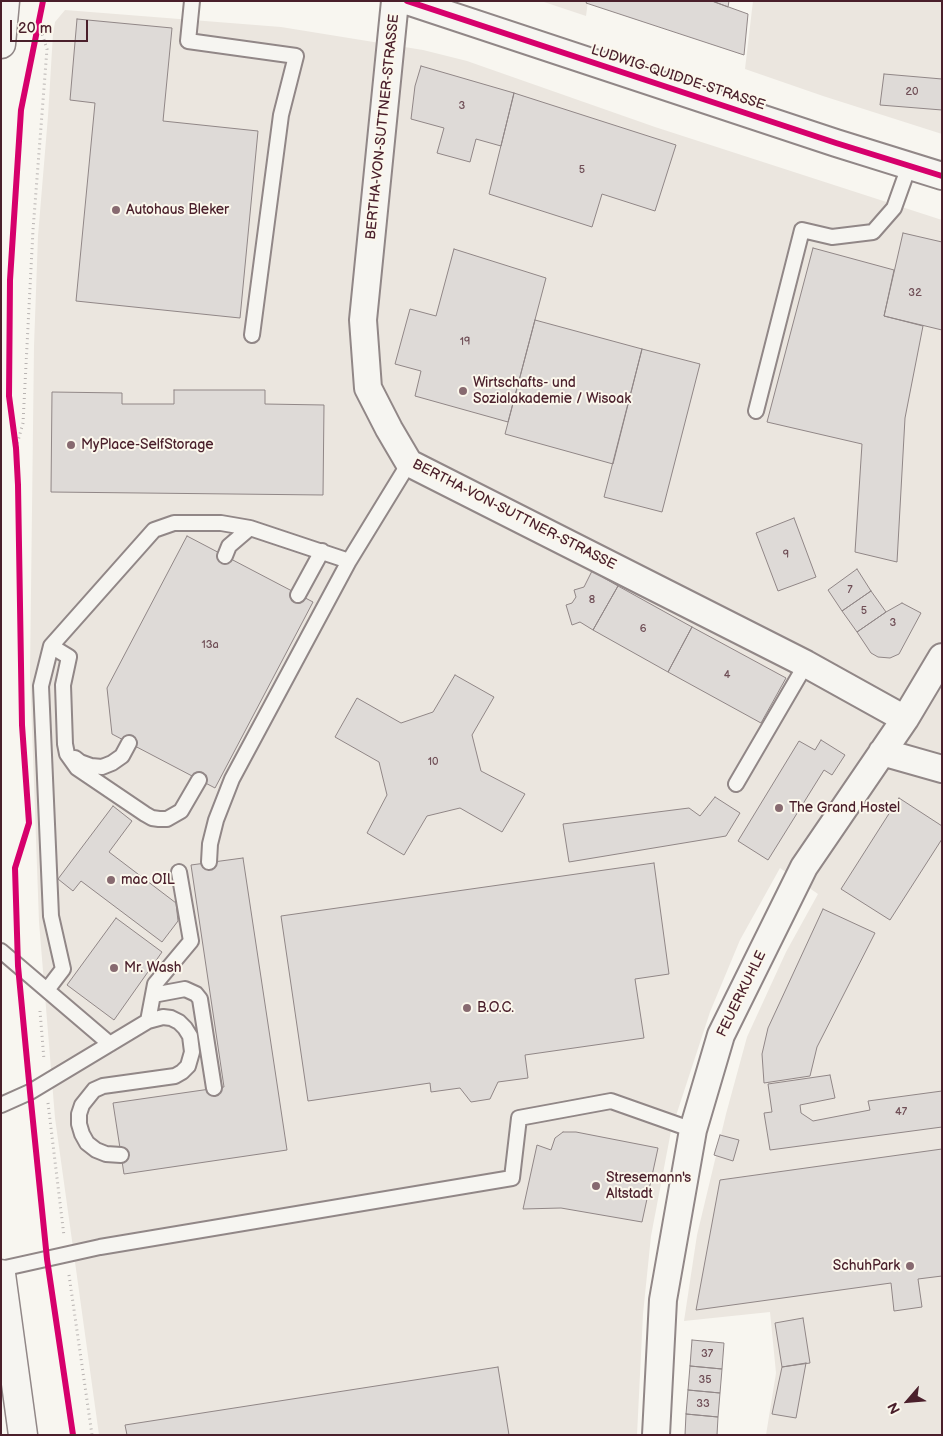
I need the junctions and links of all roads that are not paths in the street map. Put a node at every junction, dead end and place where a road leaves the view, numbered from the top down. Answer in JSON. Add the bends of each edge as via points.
{"nodes":[{"id":1,"x":5,"y":1,"type":"edge"},
{"id":2,"x":192,"y":1,"type":"edge"},
{"id":3,"x":396,"y":1,"type":"edge"},
{"id":4,"x":408,"y":1,"type":"edge"},
{"id":5,"x":1,"y":44,"type":"edge"},
{"id":6,"x":909,"y":166,"type":"junction"},
{"id":7,"x":942,"y":176,"type":"edge"},
{"id":8,"x":252,"y":335,"type":"dead end"},
{"id":9,"x":756,"y":411,"type":"dead end"},
{"id":10,"x":409,"y":463,"type":"junction"},
{"id":11,"x":250,"y":528,"type":"junction"},
{"id":12,"x":322,"y":551,"type":"junction"},
{"id":13,"x":225,"y":556,"type":"dead end"},
{"id":14,"x":349,"y":561,"type":"junction"},
{"id":15,"x":298,"y":595,"type":"dead end"},
{"id":16,"x":51,"y":646,"type":"junction"},
{"id":17,"x":942,"y":657,"type":"edge"},
{"id":18,"x":806,"y":664,"type":"junction"},
{"id":19,"x":905,"y":720,"type":"junction"},
{"id":20,"x":64,"y":735,"type":"junction"},
{"id":21,"x":129,"y":743,"type":"dead end"},
{"id":22,"x":882,"y":752,"type":"junction"},
{"id":23,"x":942,"y":769,"type":"edge"},
{"id":24,"x":199,"y":780,"type":"dead end"},
{"id":25,"x":736,"y":784,"type":"dead end"},
{"id":26,"x":210,"y":862,"type":"dead end"},
{"id":27,"x":180,"y":872,"type":"dead end"},
{"id":28,"x":1,"y":952,"type":"edge"},
{"id":29,"x":43,"y":987,"type":"junction"},
{"id":30,"x":153,"y":995,"type":"junction"},
{"id":31,"x":148,"y":1021,"type":"junction"},
{"id":32,"x":110,"y":1044,"type":"junction"},
{"id":33,"x":214,"y":1088,"type":"dead end"},
{"id":34,"x":1,"y":1105,"type":"edge"},
{"id":35,"x":693,"y":1130,"type":"junction"},
{"id":36,"x":121,"y":1155,"type":"dead end"},
{"id":37,"x":1,"y":1268,"type":"edge"},
{"id":38,"x":1,"y":1274,"type":"edge"},
{"id":39,"x":23,"y":1435,"type":"edge"},
{"id":40,"x":656,"y":1435,"type":"edge"}],
"edges":[{"from":1,"to":5,"type":"main road"},
{"from":2,"to":8,"type":"lane","via":[[188,41],[296,56],[281,115]]},
{"from":3,"to":10,"type":"street","name":"BERTHA-VON-SUTTNER-STRASSE","via":[[363,320],[368,388]]},
{"from":4,"to":6,"type":"street","name":"LUDWIG-QUIDDE-STRASSE"},
{"from":6,"to":7,"type":"street","name":"LUDWIG-QUIDDE-STRASSE"},
{"from":6,"to":9,"type":"lane","via":[[894,208],[873,232],[832,236],[802,230]]},
{"from":10,"to":14,"type":"lane"},
{"from":10,"to":18,"type":"street","name":"BERTHA-VON-SUTTNER-STRASSE"},
{"from":11,"to":12,"type":"lane"},
{"from":11,"to":13,"type":"lane","via":[[229,546]]},
{"from":11,"to":16,"type":"lane","via":[[221,522],[174,523],[154,530]]},
{"from":12,"to":14,"type":"lane"},
{"from":12,"to":15,"type":"lane"},
{"from":14,"to":26,"type":"lane","via":[[232,779],[216,820],[210,844]]},
{"from":16,"to":20,"type":"lane","via":[[68,657],[63,685]]},
{"from":16,"to":29,"type":"lane","via":[[41,686],[50,916],[63,968]]},
{"from":17,"to":19,"type":"street","name":"FEUERKUHLE"},
{"from":18,"to":19,"type":"street","name":"BERTHA-VON-SUTTNER-STRASSE"},
{"from":18,"to":25,"type":"lane"},
{"from":19,"to":22,"type":"street","name":"FEUERKUHLE"},
{"from":20,"to":21,"type":"lane","via":[[72,755],[91,766],[112,763],[122,756]]},
{"from":20,"to":24,"type":"lane","via":[[67,754],[77,768],[152,818],[167,819],[181,811]]},
{"from":22,"to":23,"type":"street"},
{"from":22,"to":35,"type":"street","name":"FEUERKUHLE","via":[[800,876],[721,1035]]},
{"from":27,"to":30,"type":"lane","via":[[191,941],[155,984]]},
{"from":28,"to":29,"type":"lane"},
{"from":29,"to":32,"type":"lane"},
{"from":30,"to":31,"type":"lane"},
{"from":30,"to":33,"type":"lane","via":[[185,989],[200,999]]},
{"from":31,"to":32,"type":"lane"},
{"from":31,"to":36,"type":"lane","via":[[171,1018],[185,1028],[190,1036],[192,1052],[188,1066],[175,1076],[94,1090],[87,1096],[79,1114],[78,1124],[87,1144],[106,1154]]},
{"from":32,"to":34,"type":"lane","via":[[46,1083]]},
{"from":35,"to":37,"type":"lane","via":[[611,1101],[519,1118],[512,1178],[119,1244]]},
{"from":35,"to":40,"type":"street","name":"FEUERKUHLE","via":[[663,1300]]},
{"from":38,"to":39,"type":"main road"}]}
